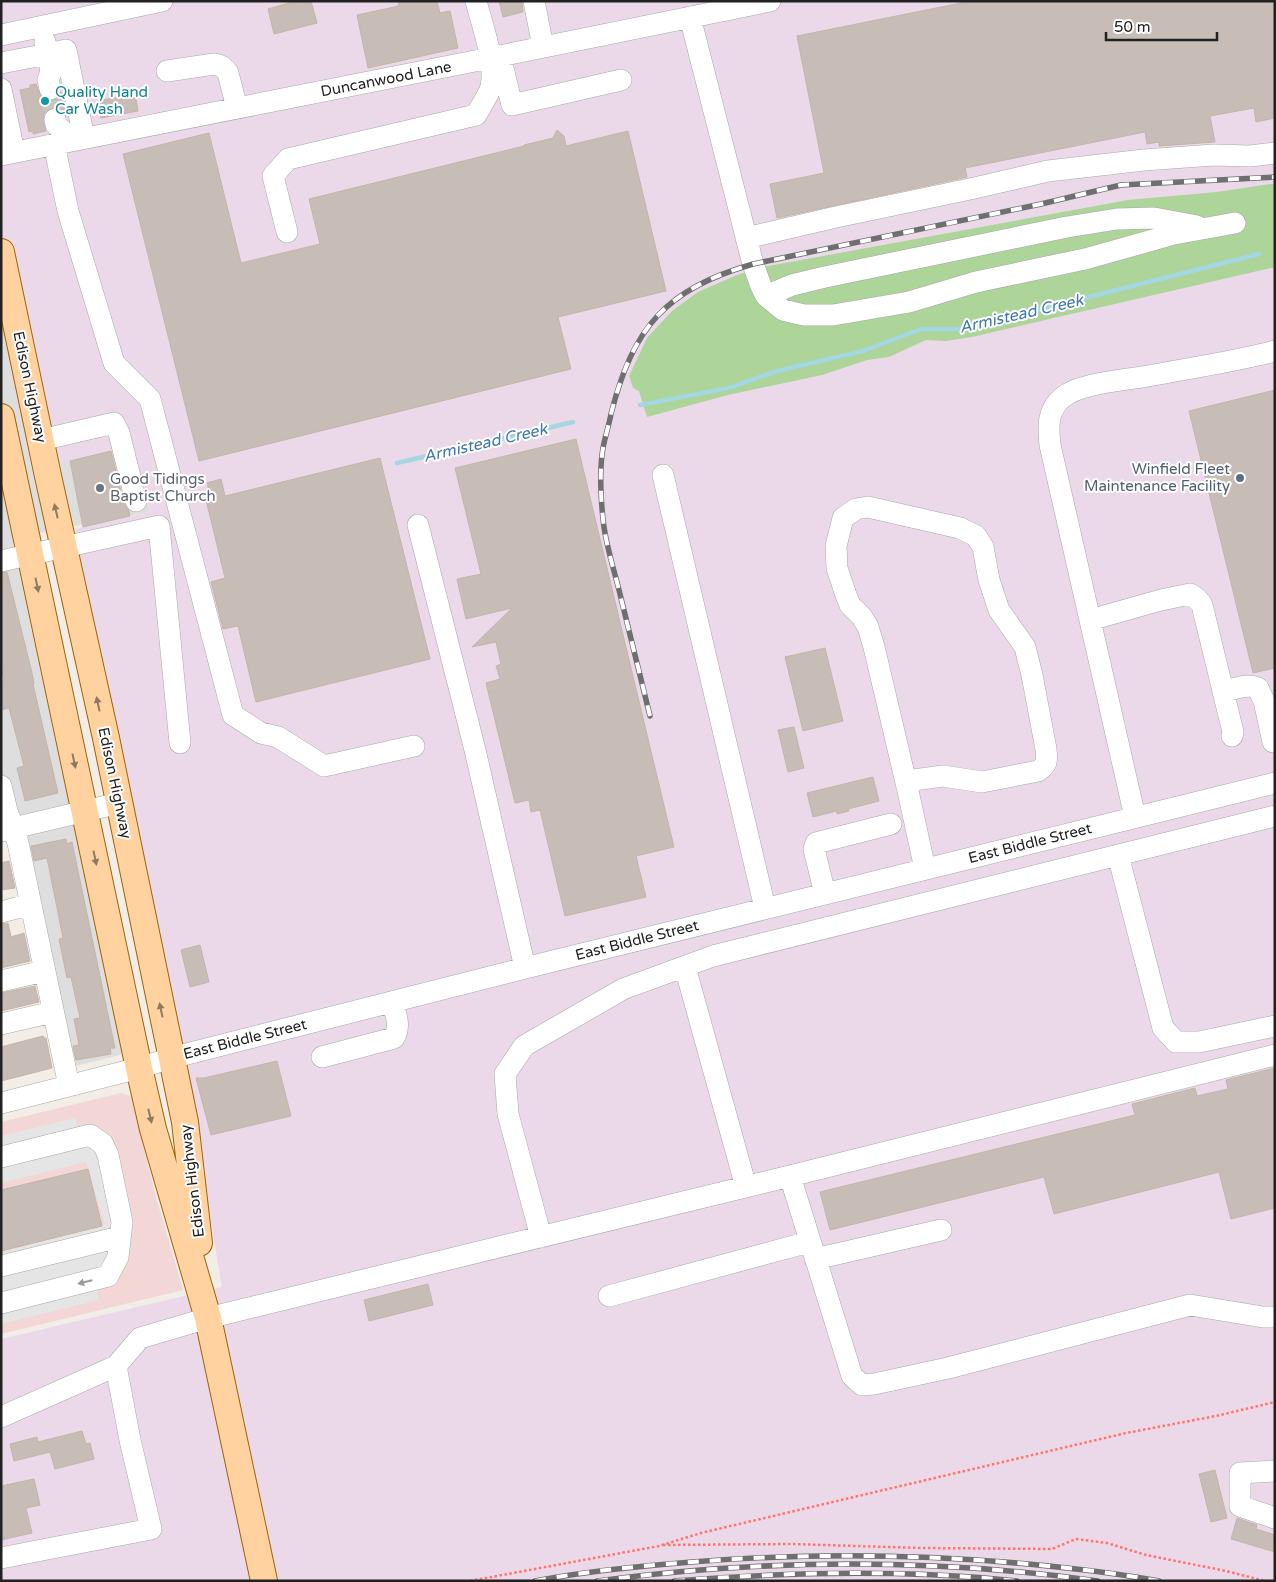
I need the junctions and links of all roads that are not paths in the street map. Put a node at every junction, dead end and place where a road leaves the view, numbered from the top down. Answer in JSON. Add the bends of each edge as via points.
{"nodes":[{"id":1,"x":162,"y":1,"type":"edge"},
{"id":2,"x":476,"y":1,"type":"edge"},
{"id":3,"x":534,"y":1,"type":"edge"},
{"id":4,"x":770,"y":1,"type":"edge"},
{"id":5,"x":94,"y":8,"type":"edge"},
{"id":6,"x":690,"y":17,"type":"junction"},
{"id":7,"x":42,"y":26,"type":"junction"},
{"id":8,"x":1,"y":35,"type":"edge"},
{"id":9,"x":543,"y":47,"type":"junction"},
{"id":10,"x":495,"y":57,"type":"junction"},
{"id":11,"x":1,"y":63,"type":"edge"},
{"id":12,"x":167,"y":71,"type":"dead end"},
{"id":13,"x":52,"y":75,"type":"junction"},
{"id":14,"x":622,"y":80,"type":"dead end"},
{"id":15,"x":1,"y":89,"type":"edge"},
{"id":16,"x":237,"y":108,"type":"junction"},
{"id":17,"x":64,"y":132,"type":"junction"},
{"id":18,"x":1275,"y":152,"type":"edge"},
{"id":19,"x":8,"y":153,"type":"edge"},
{"id":20,"x":1235,"y":223,"type":"dead end"},
{"id":21,"x":1207,"y":227,"type":"junction"},
{"id":22,"x":287,"y":232,"type":"dead end"},
{"id":23,"x":746,"y":238,"type":"junction"},
{"id":24,"x":1,"y":252,"type":"edge"},
{"id":25,"x":5,"y":290,"type":"edge"},
{"id":26,"x":766,"y":296,"type":"junction"},
{"id":27,"x":1275,"y":351,"type":"edge"},
{"id":28,"x":1,"y":417,"type":"edge"},
{"id":29,"x":41,"y":440,"type":"junction"},
{"id":30,"x":663,"y":475,"type":"dead end"},
{"id":31,"x":136,"y":501,"type":"dead end"},
{"id":32,"x":418,"y":524,"type":"dead end"},
{"id":33,"x":65,"y":546,"type":"junction"},
{"id":34,"x":30,"y":554,"type":"junction"},
{"id":35,"x":1,"y":561,"type":"edge"},
{"id":36,"x":1090,"y":620,"type":"junction"},
{"id":37,"x":1223,"y":692,"type":"junction"},
{"id":38,"x":1270,"y":707,"type":"edge"},
{"id":39,"x":1232,"y":736,"type":"dead end"},
{"id":40,"x":180,"y":743,"type":"dead end"},
{"id":41,"x":1274,"y":745,"type":"edge"},
{"id":42,"x":414,"y":746,"type":"dead end"},
{"id":43,"x":906,"y":781,"type":"junction"},
{"id":44,"x":1275,"y":783,"type":"edge"},
{"id":45,"x":1,"y":786,"type":"edge"},
{"id":46,"x":119,"y":803,"type":"junction"},
{"id":47,"x":85,"y":810,"type":"junction"},
{"id":48,"x":1275,"y":816,"type":"edge"},
{"id":49,"x":1135,"y":817,"type":"junction"},
{"id":50,"x":891,"y":824,"type":"dead end"},
{"id":51,"x":7,"y":830,"type":"edge"},
{"id":52,"x":1118,"y":855,"type":"junction"},
{"id":53,"x":925,"y":869,"type":"junction"},
{"id":54,"x":826,"y":894,"type":"junction"},
{"id":55,"x":31,"y":904,"type":"junction"},
{"id":56,"x":765,"y":908,"type":"junction"},
{"id":57,"x":1,"y":912,"type":"edge"},
{"id":58,"x":685,"y":967,"type":"junction"},
{"id":59,"x":525,"y":968,"type":"junction"},
{"id":60,"x":44,"y":971,"type":"junction"},
{"id":61,"x":1,"y":980,"type":"edge"},
{"id":62,"x":392,"y":1002,"type":"junction"},
{"id":63,"x":53,"y":1012,"type":"junction"},
{"id":64,"x":1,"y":1024,"type":"edge"},
{"id":65,"x":1275,"y":1026,"type":"edge"},
{"id":66,"x":1275,"y":1055,"type":"edge"},
{"id":67,"x":322,"y":1057,"type":"dead end"},
{"id":68,"x":171,"y":1058,"type":"junction"},
{"id":69,"x":139,"y":1068,"type":"junction"},
{"id":70,"x":69,"y":1086,"type":"junction"},
{"id":71,"x":1,"y":1103,"type":"edge"},
{"id":72,"x":1,"y":1157,"type":"edge"},
{"id":73,"x":790,"y":1176,"type":"junction"},
{"id":74,"x":746,"y":1187,"type":"junction"},
{"id":75,"x":941,"y":1230,"type":"dead end"},
{"id":76,"x":120,"y":1237,"type":"junction"},
{"id":77,"x":541,"y":1237,"type":"junction"},
{"id":78,"x":812,"y":1251,"type":"junction"},
{"id":79,"x":1,"y":1266,"type":"edge"},
{"id":80,"x":609,"y":1296,"type":"dead end"},
{"id":81,"x":1,"y":1303,"type":"edge"},
{"id":82,"x":208,"y":1318,"type":"junction"},
{"id":83,"x":1275,"y":1318,"type":"edge"},
{"id":84,"x":116,"y":1366,"type":"junction"},
{"id":85,"x":1,"y":1417,"type":"edge"},
{"id":86,"x":1275,"y":1471,"type":"edge"},
{"id":87,"x":1275,"y":1518,"type":"edge"},
{"id":88,"x":1,"y":1558,"type":"edge"},
{"id":89,"x":264,"y":1581,"type":"edge"}],
"edges":[{"from":1,"to":5,"type":"street"},
{"from":2,"to":10,"type":"street"},
{"from":3,"to":9,"type":"street"},
{"from":4,"to":6,"type":"street","name":"Duncanwood Lane"},
{"from":5,"to":7,"type":"street"},
{"from":6,"to":9,"type":"street","name":"Duncanwood Lane"},
{"from":6,"to":23,"type":"street"},
{"from":7,"to":8,"type":"street"},
{"from":7,"to":13,"type":"street"},
{"from":9,"to":10,"type":"street","name":"Duncanwood Lane"},
{"from":10,"to":14,"type":"street","via":[[512,105]]},
{"from":10,"to":16,"type":"street","name":"Duncanwood Lane"},
{"from":10,"to":22,"type":"street","via":[[490,89],[476,115],[288,159],[273,176]]},
{"from":11,"to":13,"type":"street"},
{"from":12,"to":16,"type":"street","via":[[220,65],[228,73]]},
{"from":13,"to":17,"type":"street","via":[[66,50]]},
{"from":15,"to":19,"type":"street"},
{"from":16,"to":17,"type":"street","name":"Duncanwood Lane"},
{"from":17,"to":19,"type":"street","name":"Duncanwood Lane"},
{"from":17,"to":42,"type":"street","via":[[68,211],[114,363],[150,399],[233,715],[261,733],[278,737],[324,766]]},
{"from":18,"to":23,"type":"street","via":[[1250,156],[1153,159],[1048,170]]},
{"from":20,"to":21,"type":"street"},
{"from":21,"to":26,"type":"street","via":[[1154,218],[1117,219],[825,277]]},
{"from":21,"to":26,"type":"street","via":[[1085,259],[976,282],[909,302],[833,315],[804,315],[783,310]]},
{"from":23,"to":26,"type":"street"},
{"from":24,"to":25,"type":"main road","name":"Edison Highway"},
{"from":25,"to":29,"type":"main road","name":"Edison Highway"},
{"from":27,"to":36,"type":"street","via":[[1094,385],[1074,390],[1057,403],[1048,427],[1050,445]]},
{"from":28,"to":34,"type":"main road","name":"Edison Highway"},
{"from":29,"to":31,"type":"street","via":[[114,423]]},
{"from":33,"to":29,"type":"main road","name":"Edison Highway","one_way":true},
{"from":30,"to":56,"type":"street"},
{"from":32,"to":59,"type":"street"},
{"from":33,"to":34,"type":"street"},
{"from":33,"to":40,"type":"street","via":[[159,526]]},
{"from":46,"to":33,"type":"main road","name":"Edison Highway","one_way":true},
{"from":34,"to":35,"type":"street"},
{"from":34,"to":47,"type":"main road","name":"Edison Highway","one_way":true},
{"from":36,"to":37,"type":"street","via":[[1161,600],[1194,596],[1202,605]]},
{"from":36,"to":49,"type":"street"},
{"from":37,"to":38,"type":"street","via":[[1253,686],[1258,688]]},
{"from":37,"to":39,"type":"street"},
{"from":38,"to":41,"type":"street"},
{"from":43,"to":43,"type":"street","via":[[868,626],[850,605],[837,568],[836,546],[843,518],[868,506],[960,528],[976,536],[983,547],[999,610],[1025,647],[1046,749],[1047,760],[1038,771],[982,782],[943,776]]},
{"from":43,"to":53,"type":"street"},
{"from":44,"to":49,"type":"street","name":"East Biddle Street"},
{"from":45,"to":51,"type":"street"},
{"from":46,"to":47,"type":"street"},
{"from":68,"to":46,"type":"main road","name":"Edison Highway","one_way":true},
{"from":47,"to":51,"type":"street"},
{"from":47,"to":69,"type":"main road","name":"Edison Highway","one_way":true},
{"from":48,"to":52,"type":"street"},
{"from":49,"to":53,"type":"street","name":"East Biddle Street"},
{"from":50,"to":54,"type":"street","via":[[816,843],[814,849]]},
{"from":51,"to":55,"type":"street","via":[[18,843]]},
{"from":52,"to":58,"type":"street","via":[[713,956]]},
{"from":52,"to":65,"type":"street","via":[[1163,1028],[1176,1042],[1199,1042]]},
{"from":53,"to":54,"type":"street","name":"East Biddle Street"},
{"from":54,"to":56,"type":"street","name":"East Biddle Street"},
{"from":55,"to":57,"type":"street"},
{"from":55,"to":60,"type":"street"},
{"from":56,"to":59,"type":"street","name":"East Biddle Street"},
{"from":58,"to":74,"type":"street"},
{"from":58,"to":77,"type":"street","via":[[623,990],[524,1046],[505,1074],[508,1114]]},
{"from":59,"to":62,"type":"street","name":"East Biddle Street"},
{"from":60,"to":61,"type":"street"},
{"from":60,"to":63,"type":"street"},
{"from":62,"to":67,"type":"street","via":[[398,1022],[394,1038]]},
{"from":62,"to":68,"type":"street","name":"East Biddle Street"},
{"from":63,"to":64,"type":"street"},
{"from":63,"to":70,"type":"street"},
{"from":66,"to":73,"type":"street"},
{"from":68,"to":69,"type":"street","name":"East Biddle Street"},
{"from":68,"to":82,"type":"main road","name":"Edison Highway","via":[[185,1122]]},
{"from":69,"to":70,"type":"street","name":"East Biddle Street"},
{"from":69,"to":82,"type":"main road","name":"Edison Highway","one_way":true,"via":[[153,1129]]},
{"from":70,"to":71,"type":"street","name":"East Biddle Street"},
{"from":72,"to":76,"type":"street","via":[[90,1135],[104,1144],[122,1222]]},
{"from":73,"to":74,"type":"street"},
{"from":73,"to":78,"type":"street"},
{"from":74,"to":77,"type":"street"},
{"from":75,"to":78,"type":"street"},
{"from":76,"to":79,"type":"street"},
{"from":76,"to":81,"type":"street","one_way":true,"via":[[118,1258],[108,1276]]},
{"from":77,"to":82,"type":"street"},
{"from":78,"to":80,"type":"street"},
{"from":78,"to":83,"type":"street","via":[[852,1376],[862,1385],[948,1368],[1190,1304]]},
{"from":82,"to":84,"type":"street","via":[[140,1338]]},
{"from":82,"to":89,"type":"main road","name":"Edison Highway"},
{"from":84,"to":85,"type":"street"},
{"from":84,"to":88,"type":"street","via":[[151,1529]]},
{"from":86,"to":87,"type":"street","via":[[1240,1473],[1240,1506]]}]}
